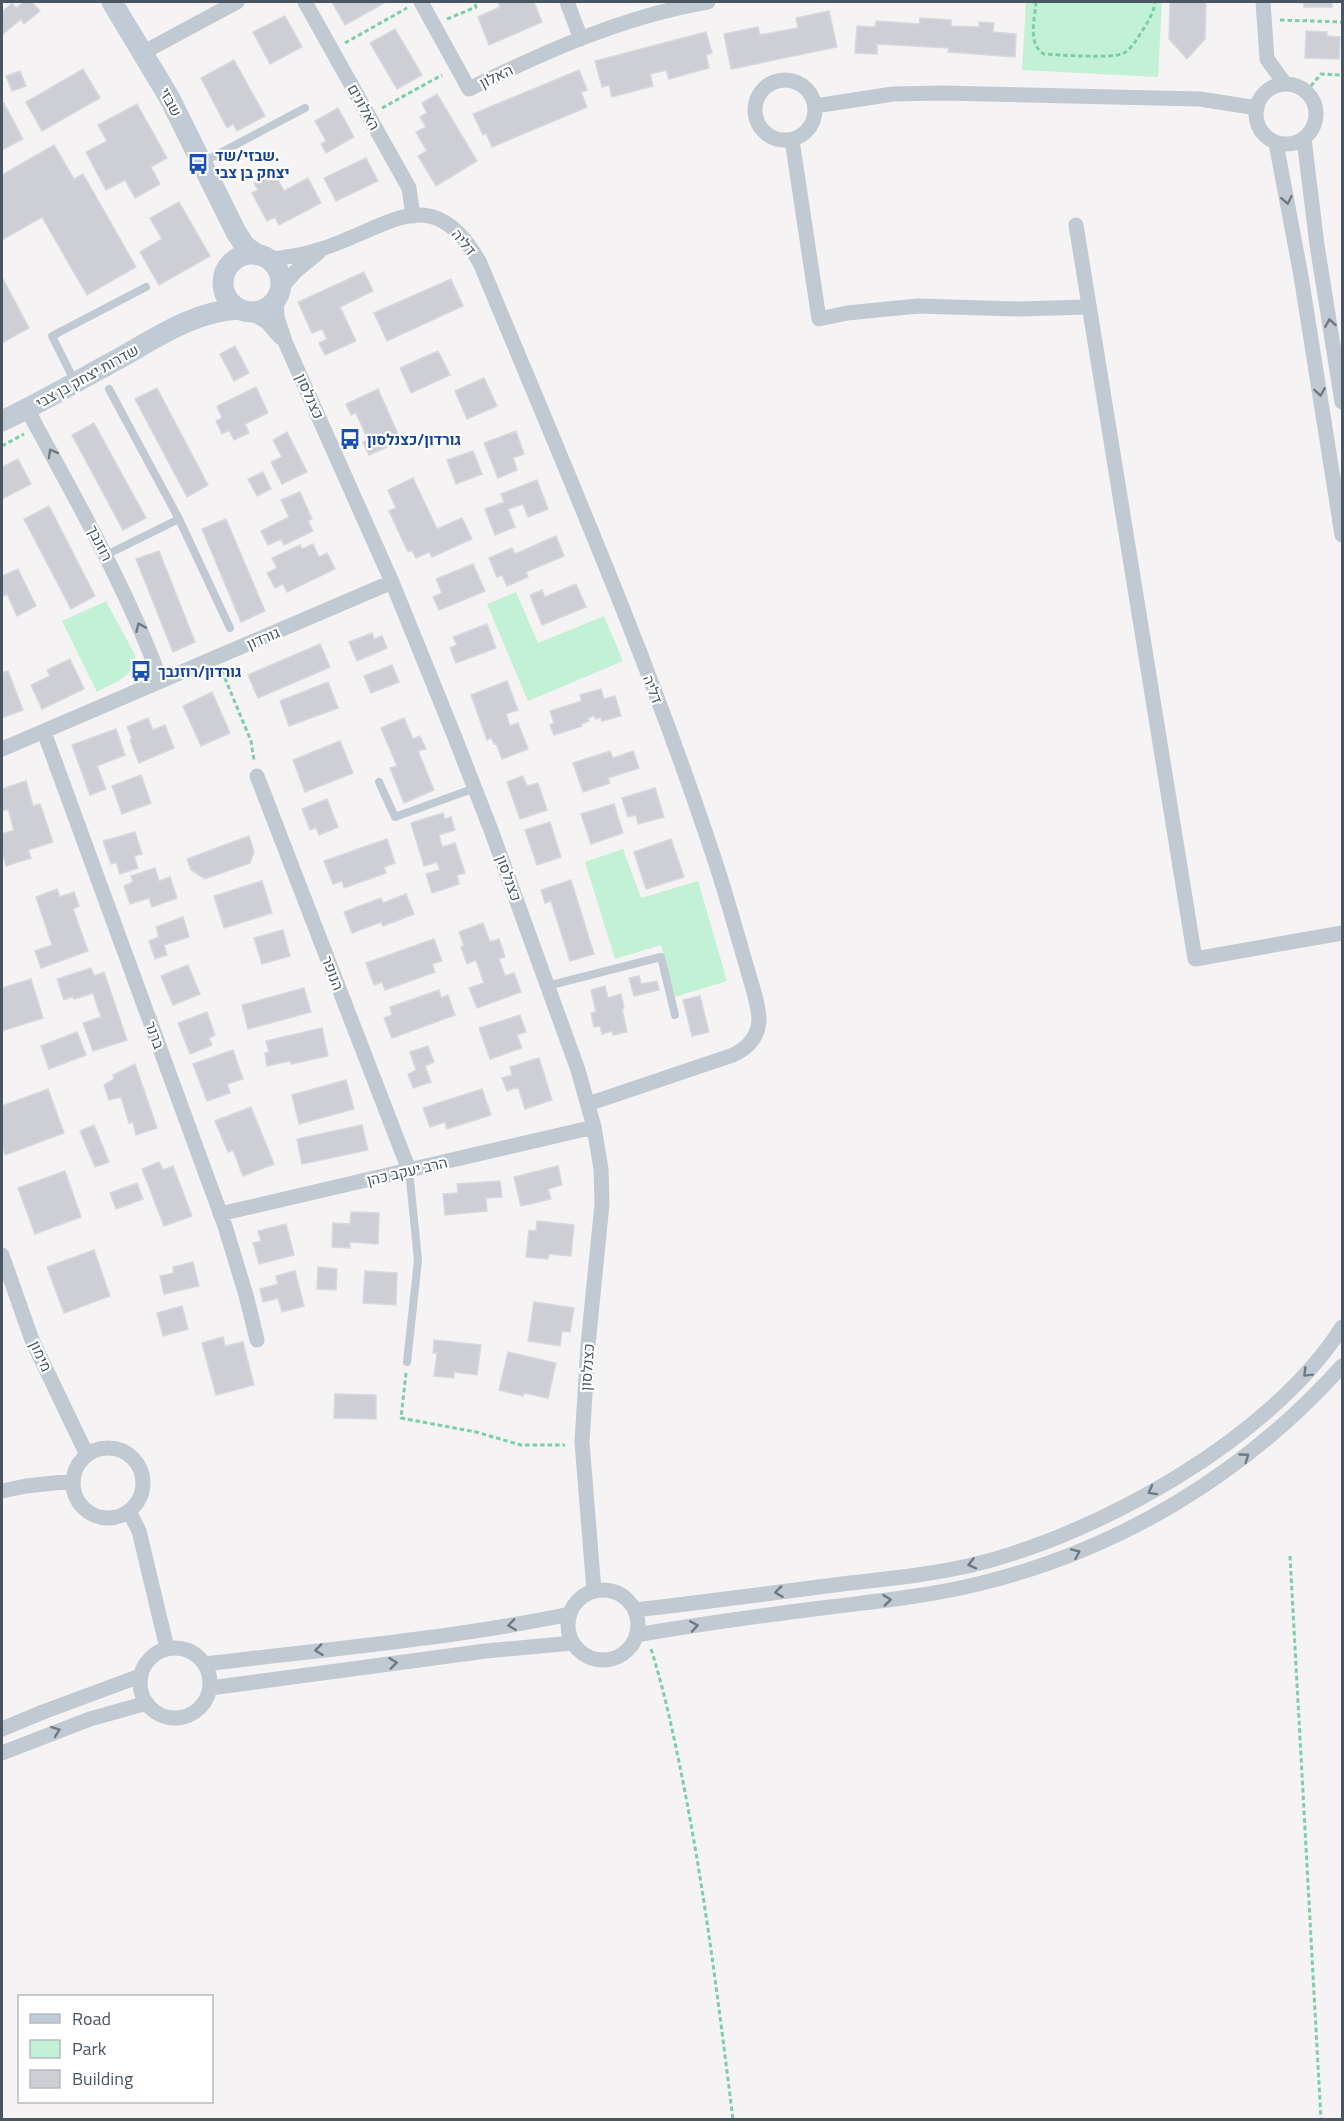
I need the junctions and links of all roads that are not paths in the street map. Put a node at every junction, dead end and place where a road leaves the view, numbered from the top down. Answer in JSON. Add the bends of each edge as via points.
{"nodes":[{"id":1,"x":112,"y":2,"type":"edge"},
{"id":2,"x":237,"y":2,"type":"edge"},
{"id":3,"x":305,"y":2,"type":"edge"},
{"id":4,"x":567,"y":2,"type":"edge"},
{"id":5,"x":703,"y":2,"type":"edge"},
{"id":6,"x":1263,"y":2,"type":"edge"},
{"id":7,"x":415,"y":4,"type":"edge"},
{"id":8,"x":581,"y":39,"type":"junction"},
{"id":9,"x":144,"y":52,"type":"junction"},
{"id":10,"x":1285,"y":84,"type":"junction"},
{"id":11,"x":815,"y":106,"type":"junction"},
{"id":12,"x":305,"y":108,"type":"dead end"},
{"id":13,"x":1257,"y":108,"type":"junction"},
{"id":14,"x":1304,"y":139,"type":"junction"},
{"id":15,"x":792,"y":140,"type":"junction"},
{"id":16,"x":1276,"y":143,"type":"junction"},
{"id":17,"x":202,"y":162,"type":"junction"},
{"id":18,"x":223,"y":206,"type":"junction"},
{"id":19,"x":412,"y":216,"type":"junction"},
{"id":20,"x":1076,"y":225,"type":"dead end"},
{"id":21,"x":323,"y":249,"type":"junction"},
{"id":22,"x":262,"y":257,"type":"junction"},
{"id":23,"x":225,"y":275,"type":"junction"},
{"id":24,"x":146,"y":287,"type":"dead end"},
{"id":25,"x":278,"y":294,"type":"junction"},
{"id":26,"x":1089,"y":307,"type":"junction"},
{"id":27,"x":244,"y":310,"type":"junction"},
{"id":28,"x":172,"y":328,"type":"junction"},
{"id":29,"x":286,"y":344,"type":"junction"},
{"id":30,"x":75,"y":382,"type":"junction"},
{"id":31,"x":109,"y":389,"type":"dead end"},
{"id":32,"x":1342,"y":402,"type":"edge"},
{"id":33,"x":32,"y":418,"type":"junction"},
{"id":34,"x":2,"y":420,"type":"edge"},
{"id":35,"x":179,"y":519,"type":"junction"},
{"id":36,"x":1342,"y":535,"type":"edge"},
{"id":37,"x":106,"y":555,"type":"junction"},
{"id":38,"x":392,"y":582,"type":"junction"},
{"id":39,"x":230,"y":628,"type":"dead end"},
{"id":40,"x":162,"y":681,"type":"junction"},
{"id":41,"x":44,"y":732,"type":"junction"},
{"id":42,"x":2,"y":749,"type":"edge"},
{"id":43,"x":257,"y":776,"type":"road end"},
{"id":44,"x":379,"y":782,"type":"dead end"},
{"id":45,"x":475,"y":788,"type":"junction"},
{"id":46,"x":1342,"y":933,"type":"edge"},
{"id":47,"x":547,"y":986,"type":"junction"},
{"id":48,"x":675,"y":1015,"type":"dead end"},
{"id":49,"x":588,"y":1104,"type":"junction"},
{"id":50,"x":594,"y":1127,"type":"junction"},
{"id":51,"x":409,"y":1170,"type":"junction"},
{"id":52,"x":220,"y":1214,"type":"junction"},
{"id":53,"x":2,"y":1255,"type":"edge"},
{"id":54,"x":1342,"y":1327,"type":"edge"},
{"id":55,"x":257,"y":1340,"type":"dead end"},
{"id":56,"x":407,"y":1362,"type":"road end"},
{"id":57,"x":1342,"y":1366,"type":"edge"},
{"id":58,"x":87,"y":1455,"type":"junction"},
{"id":59,"x":73,"y":1481,"type":"junction"},
{"id":60,"x":2,"y":1491,"type":"edge"},
{"id":61,"x":129,"y":1511,"type":"junction"},
{"id":62,"x":594,"y":1591,"type":"junction"},
{"id":63,"x":635,"y":1610,"type":"junction"},
{"id":64,"x":570,"y":1614,"type":"junction"},
{"id":65,"x":641,"y":1634,"type":"junction"},
{"id":66,"x":573,"y":1644,"type":"junction"},
{"id":67,"x":167,"y":1648,"type":"junction"},
{"id":68,"x":205,"y":1664,"type":"junction"},
{"id":69,"x":140,"y":1676,"type":"junction"},
{"id":70,"x":210,"y":1688,"type":"junction"},
{"id":71,"x":147,"y":1703,"type":"junction"},
{"id":72,"x":2,"y":1729,"type":"edge"},
{"id":73,"x":2,"y":1754,"type":"edge"}],
"edges":[{"from":1,"to":9,"type":"street","name":"שבזי"},
{"from":2,"to":9,"type":"street"},
{"from":3,"to":19,"type":"street","name":"האלונים","via":[[409,188]]},
{"from":4,"to":8,"type":"street"},
{"from":5,"to":8,"type":"street","name":"האלון"},
{"from":6,"to":10,"type":"street","via":[[1267,59]]},
{"from":7,"to":8,"type":"street","name":"האלון","via":[[434,24],[469,89]]},
{"from":9,"to":17,"type":"street","name":"שבזי"},
{"from":10,"to":13,"type":"street","via":[[1263,94]]},
{"from":10,"to":14,"type":"street","via":[[1306,92],[1313,102],[1314,125]]},
{"from":11,"to":13,"type":"street","via":[[893,94],[941,93],[1200,99]]},
{"from":11,"to":15,"type":"street","via":[[811,126]]},
{"from":11,"to":15,"type":"street","via":[[805,88],[789,80],[772,83],[759,95],[754,112],[760,129],[774,139]]},
{"from":12,"to":17,"type":"lane"},
{"from":13,"to":16,"type":"street","via":[[1259,127]]},
{"from":14,"to":16,"type":"street"},
{"from":32,"to":14,"type":"street","one_way":true},
{"from":15,"to":26,"type":"street","via":[[819,319],[918,306]]},
{"from":16,"to":36,"type":"street","one_way":true},
{"from":17,"to":18,"type":"street","name":"שבזי"},
{"from":18,"to":22,"type":"street","name":"שבזי","via":[[238,237]]},
{"from":18,"to":23,"type":"street","name":"שבזי","via":[[228,241]]},
{"from":19,"to":21,"type":"street","via":[[376,225]]},
{"from":19,"to":49,"type":"street","name":"דליה","via":[[428,216],[448,224],[465,239],[480,263],[673,740],[722,884],[758,1008],[757,1032],[740,1052]]},
{"from":20,"to":26,"type":"street"},
{"from":21,"to":22,"type":"street","via":[[292,257]]},
{"from":21,"to":25,"type":"street","via":[[296,271]]},
{"from":22,"to":23,"type":"street","via":[[240,257]]},
{"from":22,"to":25,"type":"street","via":[[278,272]]},
{"from":23,"to":27,"type":"street","via":[[225,295]]},
{"from":23,"to":28,"type":"street","name":"שדרות יצחק בן צבי","via":[[205,303]]},
{"from":24,"to":30,"type":"lane","via":[[52,336]]},
{"from":25,"to":27,"type":"street","via":[[263,310]]},
{"from":25,"to":29,"type":"street","name":"כצנלסון","via":[[277,317]]},
{"from":26,"to":46,"type":"street","via":[[1195,959]]},
{"from":27,"to":28,"type":"street","name":"שדרות יצחק בן צבי","via":[[212,313]]},
{"from":27,"to":29,"type":"street","name":"כצנלסון","via":[[267,322]]},
{"from":28,"to":30,"type":"street","name":"שדרות יצחק בן צבי"},
{"from":29,"to":38,"type":"street","name":"כצנלסון"},
{"from":30,"to":33,"type":"street","name":"שדרות יצחק בן צבי"},
{"from":31,"to":35,"type":"lane"},
{"from":33,"to":34,"type":"street","name":"שדרות יצחק בן צבי"},
{"from":37,"to":33,"type":"street","name":"רוזנבך","one_way":true},
{"from":35,"to":37,"type":"lane"},
{"from":35,"to":39,"type":"lane"},
{"from":40,"to":37,"type":"street","name":"רוזנבך","one_way":true},
{"from":38,"to":40,"type":"street","name":"גורדון"},
{"from":38,"to":45,"type":"street","name":"כצנלסון"},
{"from":40,"to":41,"type":"street","name":"גורדון"},
{"from":41,"to":42,"type":"street","name":"גורדון"},
{"from":41,"to":52,"type":"street","name":"ברנר"},
{"from":43,"to":51,"type":"street","name":"הנופר"},
{"from":44,"to":45,"type":"lane","via":[[394,817]]},
{"from":45,"to":47,"type":"street","name":"כצנלסון"},
{"from":47,"to":48,"type":"lane","via":[[661,957]]},
{"from":47,"to":49,"type":"street","name":"כצנלסון"},
{"from":49,"to":50,"type":"street","name":"כצנלסון"},
{"from":50,"to":51,"type":"street","name":"הרב יעקב כהן"},
{"from":50,"to":62,"type":"street","name":"כצנלסון","via":[[602,1204],[582,1442]]},
{"from":51,"to":52,"type":"street","name":"הרב יעקב כהן"},
{"from":51,"to":56,"type":"lane","via":[[418,1260]]},
{"from":52,"to":55,"type":"street","name":"ברנר"},
{"from":53,"to":58,"type":"street","name":"מימון","via":[[32,1340]]},
{"from":54,"to":63,"type":"street","one_way":true,"via":[[1310,1370],[1256,1421],[1153,1492],[1087,1525],[972,1565]]},
{"from":65,"to":57,"type":"street","one_way":true,"via":[[916,1596],[995,1580],[1065,1558],[1151,1518],[1204,1486],[1275,1434]]},
{"from":58,"to":59,"type":"street","via":[[78,1465]]},
{"from":58,"to":61,"type":"street","via":[[113,1448],[136,1462],[143,1488]]},
{"from":59,"to":60,"type":"street"},
{"from":59,"to":61,"type":"street","via":[[76,1499],[90,1513],[110,1518]]},
{"from":61,"to":67,"type":"street","via":[[140,1531]]},
{"from":62,"to":63,"type":"street","via":[[614,1592]]},
{"from":62,"to":64,"type":"street","via":[[582,1597]]},
{"from":63,"to":65,"type":"street"},
{"from":64,"to":66,"type":"street","via":[[568,1627]]},
{"from":64,"to":68,"type":"street","one_way":true,"via":[[451,1634]]},
{"from":65,"to":66,"type":"street","via":[[624,1654],[605,1660],[585,1655]]},
{"from":70,"to":66,"type":"street","one_way":true,"via":[[486,1651]]},
{"from":67,"to":68,"type":"street","via":[[187,1650]]},
{"from":67,"to":69,"type":"street","via":[[149,1659]]},
{"from":68,"to":70,"type":"street"},
{"from":69,"to":71,"type":"street"},
{"from":69,"to":72,"type":"street"},
{"from":70,"to":71,"type":"street","via":[[202,1706],[184,1717],[164,1716]]},
{"from":73,"to":71,"type":"street","one_way":true,"via":[[90,1719]]}]}
